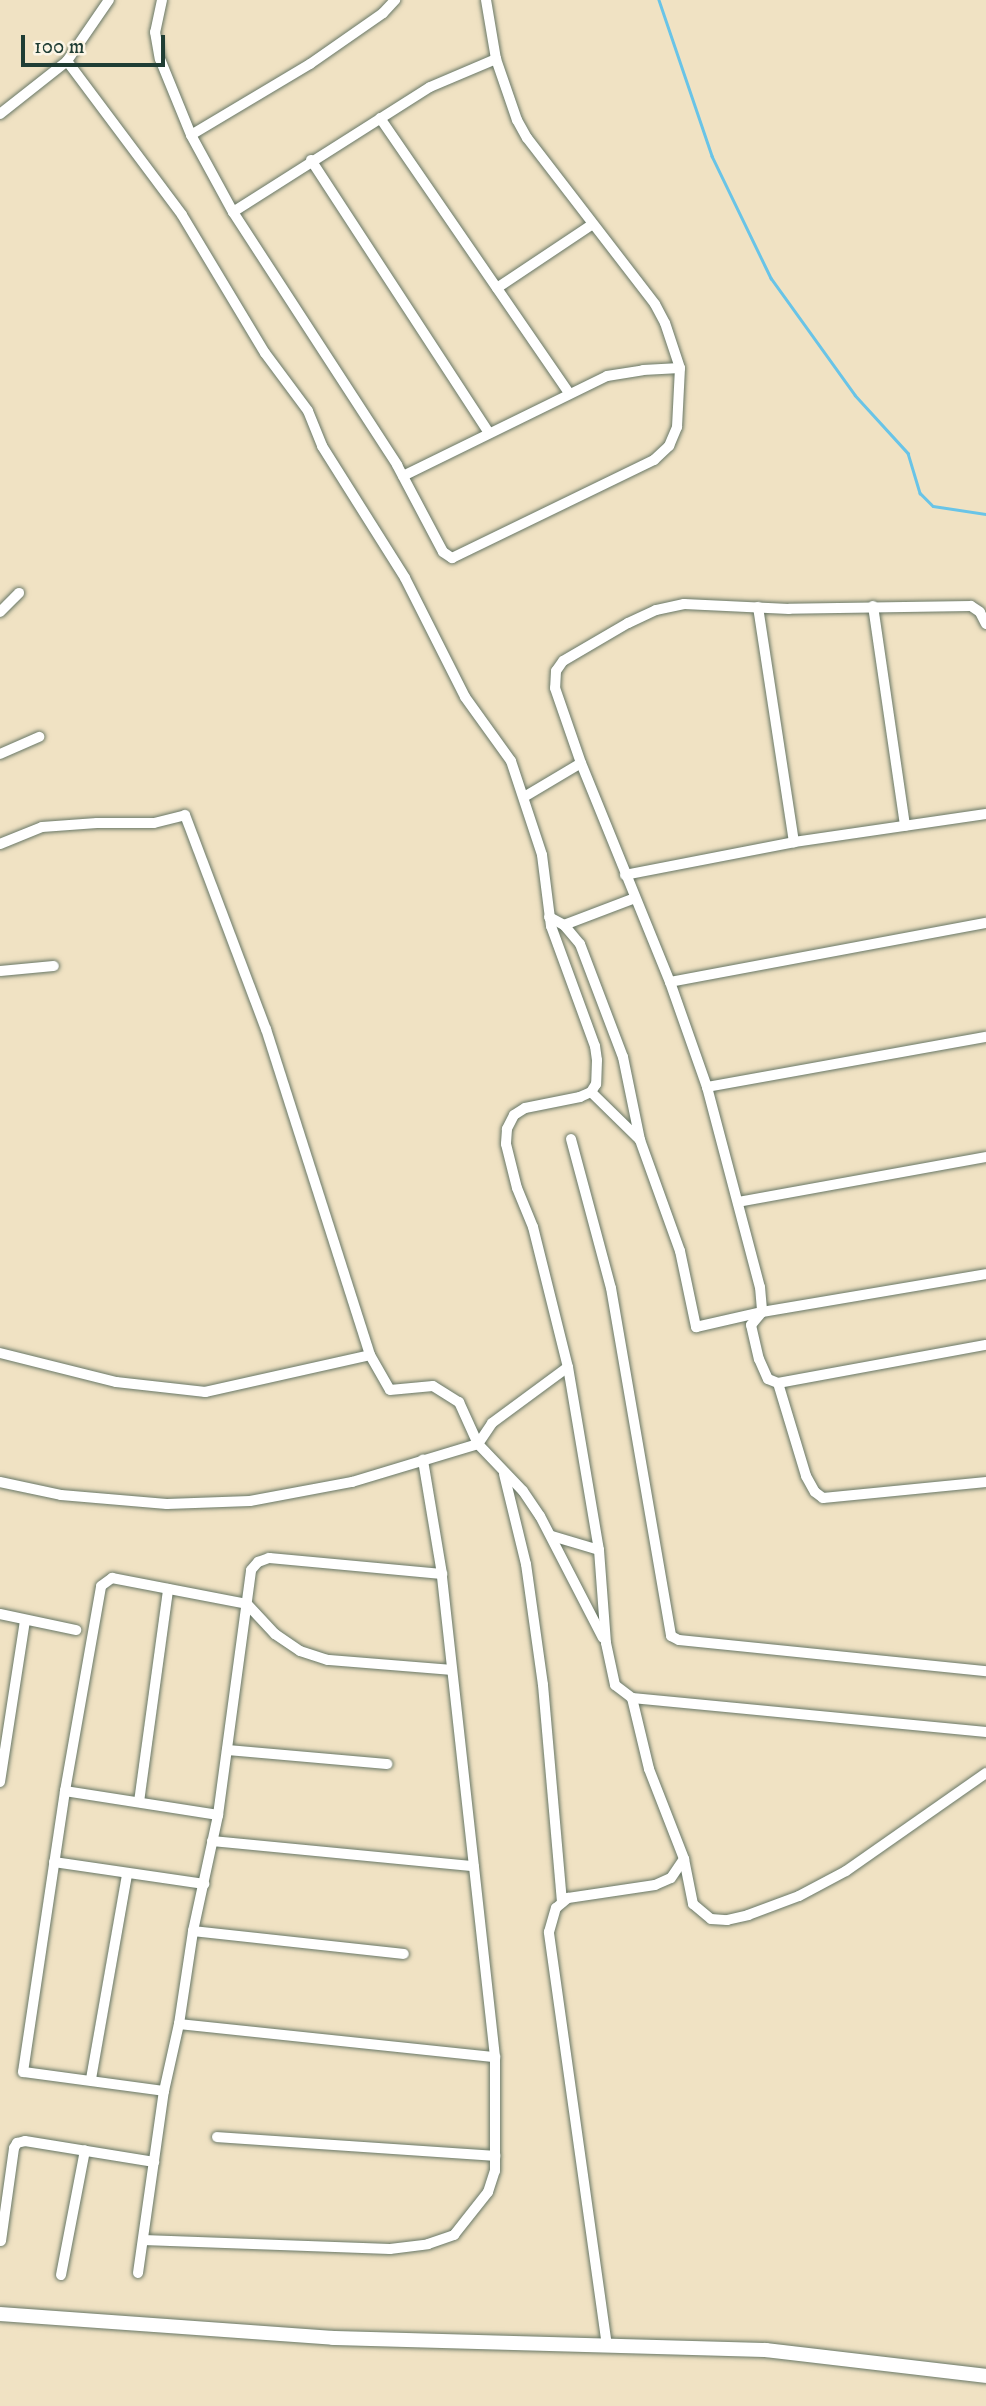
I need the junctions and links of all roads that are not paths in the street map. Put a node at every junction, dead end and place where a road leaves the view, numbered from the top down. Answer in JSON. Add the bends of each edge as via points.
{"nodes":[{"id":1,"x":109,"y":0,"type":"edge"},
{"id":2,"x":162,"y":0,"type":"edge"},
{"id":3,"x":395,"y":0,"type":"edge"},
{"id":4,"x":486,"y":0,"type":"edge"},
{"id":5,"x":496,"y":59,"type":"junction"},
{"id":6,"x":67,"y":61,"type":"junction"},
{"id":7,"x":0,"y":114,"type":"edge"},
{"id":8,"x":380,"y":118,"type":"junction"},
{"id":9,"x":191,"y":135,"type":"junction"},
{"id":10,"x":311,"y":160,"type":"junction"},
{"id":11,"x":233,"y":212,"type":"junction"},
{"id":12,"x":593,"y":224,"type":"junction"},
{"id":13,"x":497,"y":288,"type":"junction"},
{"id":14,"x":680,"y":368,"type":"junction"},
{"id":15,"x":569,"y":393,"type":"junction"},
{"id":16,"x":489,"y":433,"type":"junction"},
{"id":17,"x":403,"y":475,"type":"junction"},
{"id":18,"x":19,"y":593,"type":"dead end"},
{"id":19,"x":873,"y":606,"type":"junction"},
{"id":20,"x":758,"y":607,"type":"junction"},
{"id":21,"x":0,"y":612,"type":"edge"},
{"id":22,"x":986,"y":624,"type":"edge"},
{"id":23,"x":38,"y":737,"type":"dead end"},
{"id":24,"x":0,"y":754,"type":"edge"},
{"id":25,"x":581,"y":763,"type":"junction"},
{"id":26,"x":524,"y":797,"type":"junction"},
{"id":27,"x":986,"y":814,"type":"edge"},
{"id":28,"x":905,"y":826,"type":"junction"},
{"id":29,"x":794,"y":842,"type":"junction"},
{"id":30,"x":0,"y":844,"type":"edge"},
{"id":31,"x":625,"y":875,"type":"junction"},
{"id":32,"x":635,"y":898,"type":"junction"},
{"id":33,"x":549,"y":917,"type":"junction"},
{"id":34,"x":986,"y":923,"type":"edge"},
{"id":35,"x":565,"y":925,"type":"junction"},
{"id":36,"x":54,"y":966,"type":"dead end"},
{"id":37,"x":0,"y":971,"type":"edge"},
{"id":38,"x":670,"y":982,"type":"junction"},
{"id":39,"x":986,"y":1037,"type":"edge"},
{"id":40,"x":706,"y":1087,"type":"junction"},
{"id":41,"x":591,"y":1092,"type":"junction"},
{"id":42,"x":571,"y":1139,"type":"dead end"},
{"id":43,"x":640,"y":1140,"type":"junction"},
{"id":44,"x":986,"y":1157,"type":"edge"},
{"id":45,"x":738,"y":1202,"type":"junction"},
{"id":46,"x":986,"y":1274,"type":"edge"},
{"id":47,"x":762,"y":1312,"type":"junction"},
{"id":48,"x":986,"y":1345,"type":"edge"},
{"id":49,"x":0,"y":1353,"type":"edge"},
{"id":50,"x":370,"y":1355,"type":"junction"},
{"id":51,"x":568,"y":1367,"type":"junction"},
{"id":52,"x":778,"y":1382,"type":"junction"},
{"id":53,"x":478,"y":1444,"type":"junction"},
{"id":54,"x":423,"y":1460,"type":"junction"},
{"id":55,"x":503,"y":1471,"type":"junction"},
{"id":56,"x":0,"y":1482,"type":"edge"},
{"id":57,"x":986,"y":1482,"type":"edge"},
{"id":58,"x":552,"y":1536,"type":"junction"},
{"id":59,"x":599,"y":1550,"type":"junction"},
{"id":60,"x":442,"y":1574,"type":"junction"},
{"id":61,"x":169,"y":1589,"type":"junction"},
{"id":62,"x":247,"y":1604,"type":"junction"},
{"id":63,"x":0,"y":1614,"type":"edge"},
{"id":64,"x":25,"y":1620,"type":"junction"},
{"id":65,"x":76,"y":1630,"type":"dead end"},
{"id":66,"x":606,"y":1643,"type":"junction"},
{"id":67,"x":451,"y":1670,"type":"junction"},
{"id":68,"x":986,"y":1671,"type":"edge"},
{"id":69,"x":632,"y":1699,"type":"junction"},
{"id":70,"x":986,"y":1732,"type":"edge"},
{"id":71,"x":227,"y":1750,"type":"junction"},
{"id":72,"x":387,"y":1764,"type":"dead end"},
{"id":73,"x":986,"y":1773,"type":"edge"},
{"id":74,"x":0,"y":1782,"type":"edge"},
{"id":75,"x":65,"y":1791,"type":"junction"},
{"id":76,"x":139,"y":1802,"type":"junction"},
{"id":77,"x":218,"y":1815,"type":"junction"},
{"id":78,"x":212,"y":1841,"type":"junction"},
{"id":79,"x":684,"y":1859,"type":"junction"},
{"id":80,"x":54,"y":1862,"type":"junction"},
{"id":81,"x":474,"y":1866,"type":"junction"},
{"id":82,"x":127,"y":1875,"type":"junction"},
{"id":83,"x":204,"y":1884,"type":"junction"},
{"id":84,"x":562,"y":1902,"type":"junction"},
{"id":85,"x":193,"y":1931,"type":"junction"},
{"id":86,"x":404,"y":1954,"type":"dead end"},
{"id":87,"x":180,"y":2024,"type":"junction"},
{"id":88,"x":495,"y":2057,"type":"junction"},
{"id":89,"x":91,"y":2080,"type":"junction"},
{"id":90,"x":164,"y":2091,"type":"junction"},
{"id":91,"x":217,"y":2137,"type":"dead end"},
{"id":92,"x":85,"y":2150,"type":"junction"},
{"id":93,"x":495,"y":2156,"type":"junction"},
{"id":94,"x":154,"y":2162,"type":"junction"},
{"id":95,"x":143,"y":2240,"type":"junction"},
{"id":96,"x":1,"y":2241,"type":"edge"},
{"id":97,"x":138,"y":2273,"type":"dead end"},
{"id":98,"x":61,"y":2275,"type":"dead end"},
{"id":99,"x":0,"y":2314,"type":"edge"},
{"id":100,"x":607,"y":2346,"type":"junction"},
{"id":101,"x":986,"y":2376,"type":"edge"}],
"edges":[{"from":1,"to":6,"type":"street"},
{"from":2,"to":9,"type":"street","via":[[155,32],[160,58]]},
{"from":3,"to":9,"type":"street","via":[[310,64]]},
{"from":4,"to":5,"type":"street"},
{"from":5,"to":8,"type":"street","via":[[430,88]]},
{"from":5,"to":12,"type":"street","via":[[527,138]]},
{"from":6,"to":7,"type":"street"},
{"from":6,"to":26,"type":"street","via":[[182,215],[258,343],[308,411],[322,446],[416,598],[465,697],[512,761]]},
{"from":8,"to":10,"type":"street"},
{"from":8,"to":13,"type":"street"},
{"from":9,"to":11,"type":"street"},
{"from":10,"to":11,"type":"street"},
{"from":10,"to":16,"type":"street"},
{"from":11,"to":17,"type":"street"},
{"from":12,"to":13,"type":"street"},
{"from":12,"to":14,"type":"street","via":[[655,304]]},
{"from":13,"to":15,"type":"street"},
{"from":14,"to":15,"type":"street","via":[[607,376]]},
{"from":14,"to":17,"type":"street","via":[[677,427],[669,446],[654,460],[463,555],[452,558],[443,552]]},
{"from":15,"to":16,"type":"street"},
{"from":16,"to":17,"type":"street"},
{"from":18,"to":21,"type":"street"},
{"from":19,"to":20,"type":"street"},
{"from":19,"to":22,"type":"street","via":[[971,606]]},
{"from":19,"to":28,"type":"street"},
{"from":20,"to":25,"type":"street","via":[[684,604],[656,610],[563,661],[556,671],[555,688]]},
{"from":20,"to":29,"type":"street"},
{"from":23,"to":24,"type":"street"},
{"from":25,"to":26,"type":"street"},
{"from":25,"to":31,"type":"street"},
{"from":26,"to":33,"type":"street","via":[[545,872]]},
{"from":27,"to":28,"type":"street"},
{"from":28,"to":29,"type":"street"},
{"from":29,"to":31,"type":"street"},
{"from":30,"to":50,"type":"street","via":[[42,827],[154,823],[185,815],[266,1029]]},
{"from":31,"to":32,"type":"street"},
{"from":32,"to":35,"type":"street"},
{"from":32,"to":38,"type":"street"},
{"from":33,"to":35,"type":"street"},
{"from":33,"to":41,"type":"street","via":[[595,1046],[597,1073]]},
{"from":34,"to":38,"type":"street"},
{"from":35,"to":43,"type":"street","via":[[590,965],[623,1057]]},
{"from":36,"to":37,"type":"street"},
{"from":38,"to":40,"type":"street"},
{"from":39,"to":40,"type":"street"},
{"from":40,"to":45,"type":"street"},
{"from":41,"to":43,"type":"street"},
{"from":41,"to":51,"type":"street","via":[[525,1108],[514,1115],[507,1129],[517,1188],[533,1227]]},
{"from":42,"to":68,"type":"street","via":[[611,1288],[671,1636]]},
{"from":43,"to":47,"type":"street","via":[[680,1251],[696,1327]]},
{"from":44,"to":45,"type":"street"},
{"from":45,"to":47,"type":"street"},
{"from":46,"to":47,"type":"street"},
{"from":47,"to":52,"type":"street","via":[[751,1325],[768,1379]]},
{"from":48,"to":52,"type":"street"},
{"from":49,"to":50,"type":"street","via":[[116,1382],[205,1392]]},
{"from":50,"to":53,"type":"street","via":[[390,1390],[433,1386],[459,1402]]},
{"from":51,"to":53,"type":"street","via":[[492,1423]]},
{"from":51,"to":59,"type":"street"},
{"from":52,"to":57,"type":"street","via":[[806,1476],[824,1498]]},
{"from":53,"to":54,"type":"street"},
{"from":53,"to":55,"type":"street"},
{"from":54,"to":56,"type":"street","via":[[352,1482],[250,1502],[94,1499]]},
{"from":54,"to":60,"type":"street"},
{"from":55,"to":58,"type":"street","via":[[523,1491]]},
{"from":55,"to":84,"type":"street","via":[[526,1564],[543,1685]]},
{"from":58,"to":59,"type":"street"},
{"from":58,"to":66,"type":"street"},
{"from":59,"to":66,"type":"street"},
{"from":60,"to":62,"type":"street","via":[[269,1558],[251,1570]]},
{"from":60,"to":67,"type":"street"},
{"from":61,"to":62,"type":"street"},
{"from":61,"to":75,"type":"street","via":[[112,1578],[102,1586]]},
{"from":61,"to":76,"type":"street"},
{"from":62,"to":67,"type":"street","via":[[262,1622],[300,1651],[328,1660]]},
{"from":62,"to":71,"type":"street"},
{"from":63,"to":64,"type":"street"},
{"from":64,"to":65,"type":"street"},
{"from":64,"to":74,"type":"street"},
{"from":66,"to":69,"type":"street","via":[[615,1685]]},
{"from":67,"to":81,"type":"street"},
{"from":69,"to":70,"type":"street"},
{"from":69,"to":79,"type":"street","via":[[649,1769]]},
{"from":71,"to":72,"type":"street"},
{"from":71,"to":77,"type":"street"},
{"from":73,"to":79,"type":"street","via":[[846,1871],[799,1896],[748,1915],[711,1919],[699,1911]]},
{"from":75,"to":76,"type":"street"},
{"from":75,"to":80,"type":"street"},
{"from":76,"to":77,"type":"street"},
{"from":77,"to":78,"type":"street"},
{"from":78,"to":81,"type":"street"},
{"from":78,"to":83,"type":"street"},
{"from":79,"to":84,"type":"street","via":[[680,1871],[655,1885],[578,1895]]},
{"from":80,"to":82,"type":"street"},
{"from":80,"to":89,"type":"street","via":[[23,2072]]},
{"from":81,"to":88,"type":"street"},
{"from":82,"to":83,"type":"street"},
{"from":82,"to":89,"type":"street"},
{"from":83,"to":85,"type":"street"},
{"from":84,"to":100,"type":"street","via":[[549,1933]]},
{"from":85,"to":86,"type":"street"},
{"from":85,"to":87,"type":"street"},
{"from":87,"to":88,"type":"street"},
{"from":87,"to":90,"type":"street"},
{"from":88,"to":93,"type":"street"},
{"from":89,"to":90,"type":"street"},
{"from":90,"to":94,"type":"street"},
{"from":91,"to":93,"type":"street"},
{"from":92,"to":94,"type":"street"},
{"from":92,"to":96,"type":"street","via":[[17,2143]]},
{"from":92,"to":98,"type":"street"},
{"from":93,"to":95,"type":"street","via":[[488,2192],[467,2221],[454,2235],[428,2244],[390,2249]]},
{"from":94,"to":95,"type":"street"},
{"from":95,"to":97,"type":"street"},
{"from":99,"to":100,"type":"main road","via":[[333,2338]]},
{"from":100,"to":101,"type":"main road","via":[[766,2350]]}]}
